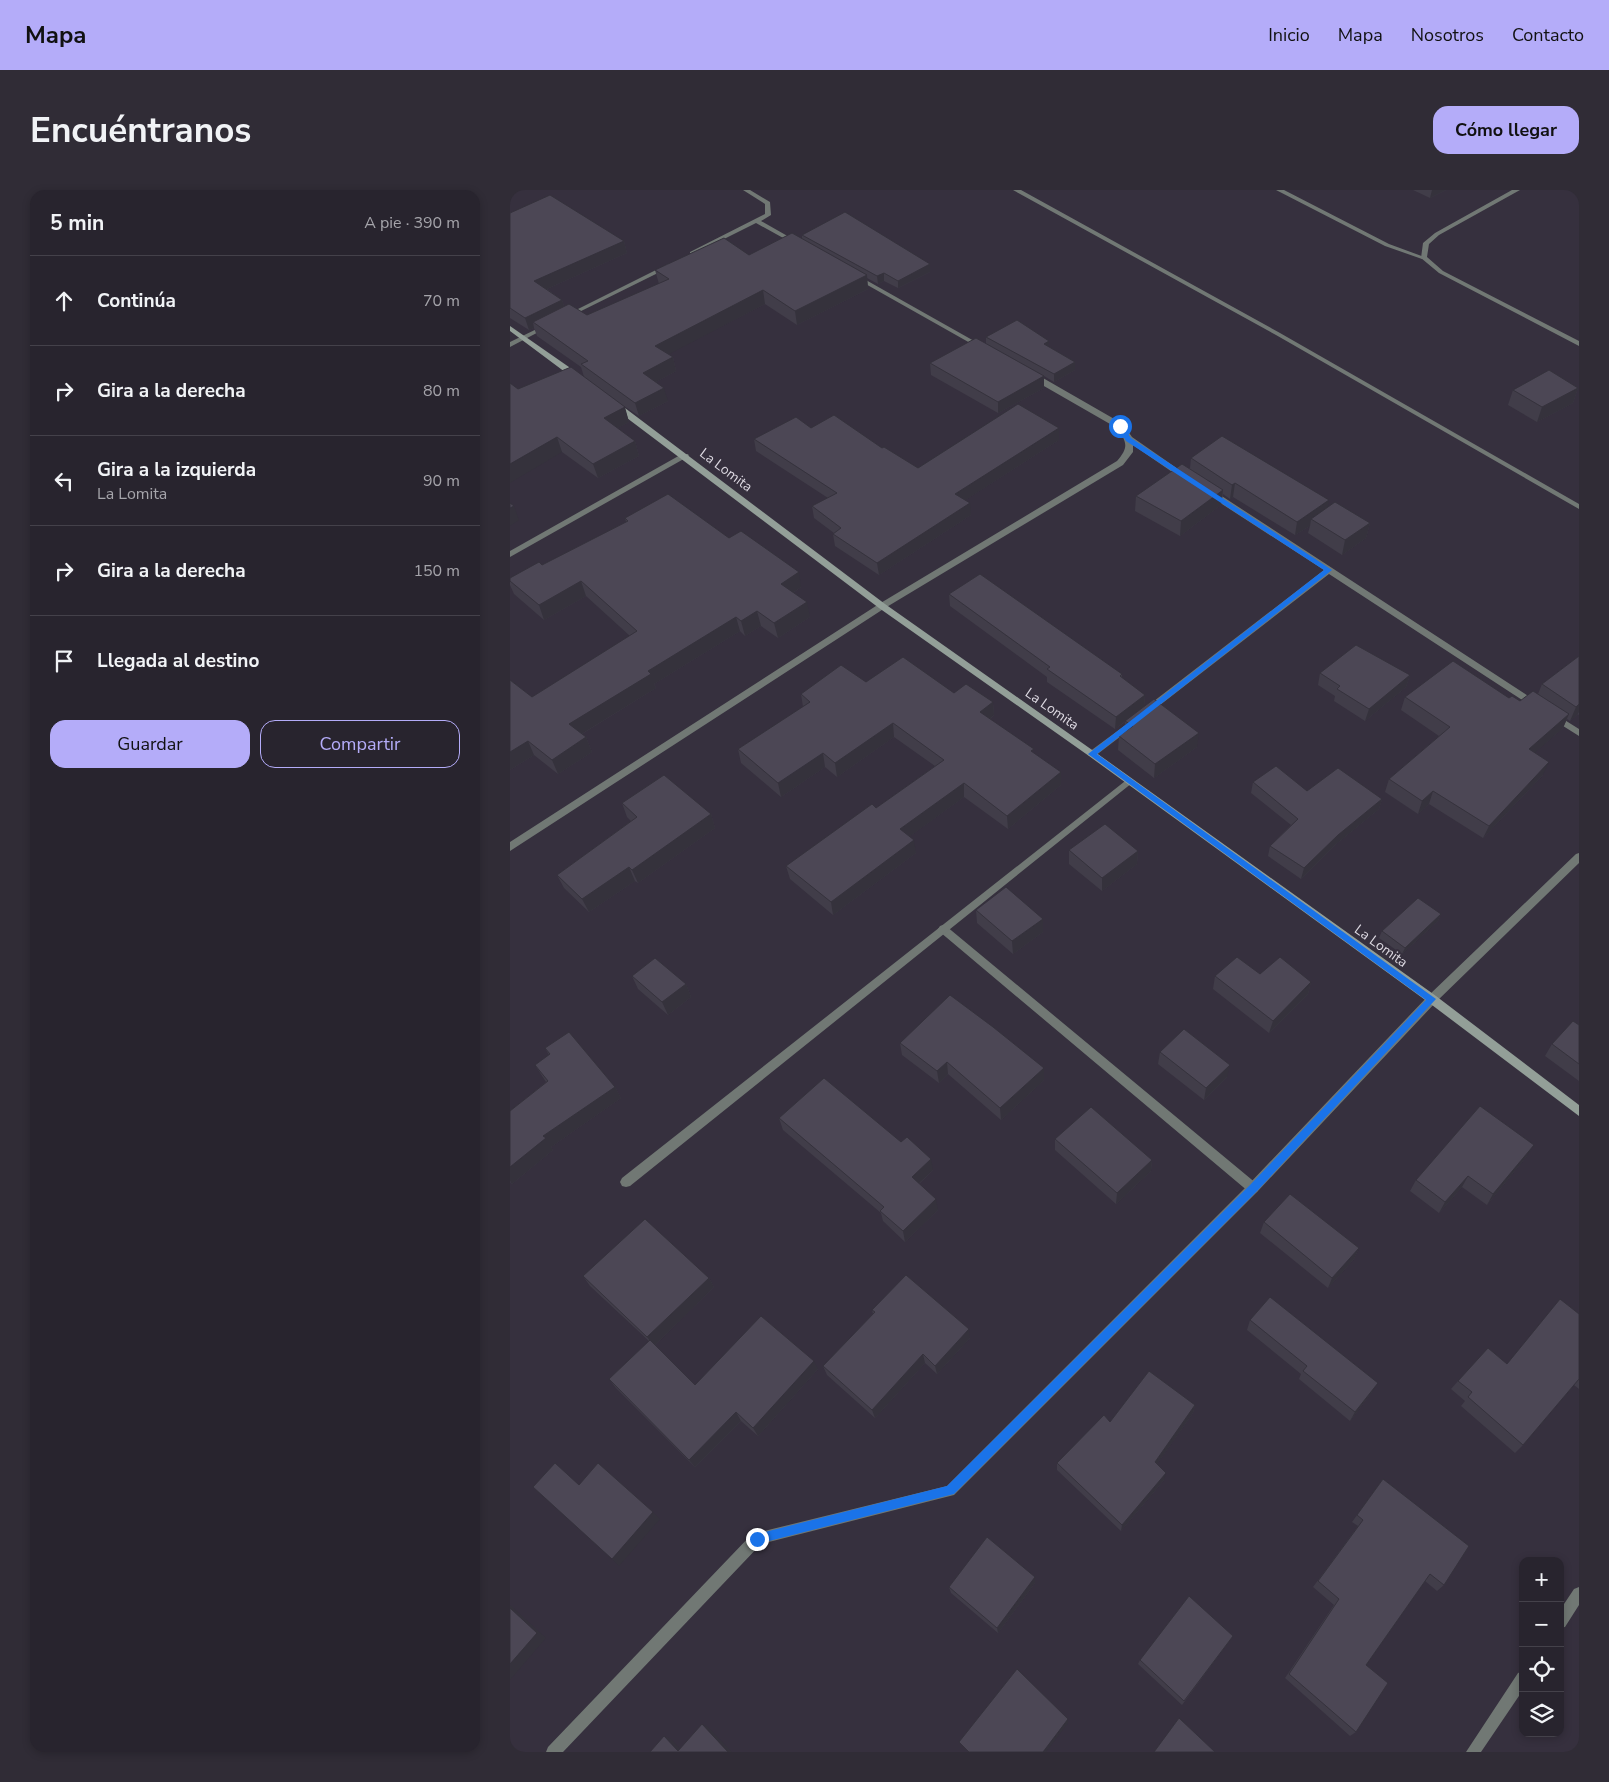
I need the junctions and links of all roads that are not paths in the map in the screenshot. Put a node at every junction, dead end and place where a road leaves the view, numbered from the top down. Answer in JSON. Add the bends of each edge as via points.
{"nodes":[{"id":1,"x":746,"y":190,"type":"edge"},
{"id":2,"x":1016,"y":190,"type":"edge"},
{"id":3,"x":1279,"y":190,"type":"edge"},
{"id":4,"x":1517,"y":190,"type":"edge"},
{"id":5,"x":757,"y":221,"type":"junction"},
{"id":6,"x":800,"y":245,"type":"edge"},
{"id":7,"x":688,"y":256,"type":"edge"},
{"id":8,"x":1424,"y":258,"type":"junction"},
{"id":9,"x":679,"y":260,"type":"edge"},
{"id":10,"x":851,"y":274,"type":"edge"},
{"id":11,"x":510,"y":328,"type":"edge"},
{"id":12,"x":523,"y":338,"type":"junction"},
{"id":13,"x":1579,"y":344,"type":"edge"},
{"id":14,"x":510,"y":345,"type":"edge"},
{"id":15,"x":988,"y":350,"type":"edge"},
{"id":16,"x":1022,"y":370,"type":"edge"},
{"id":17,"x":585,"y":383,"type":"edge"},
{"id":18,"x":608,"y":400,"type":"edge"},
{"id":19,"x":1129,"y":439,"type":"junction"},
{"id":20,"x":685,"y":456,"type":"junction"},
{"id":21,"x":1195,"y":483,"type":"edge"},
{"id":22,"x":1204,"y":488,"type":"edge"},
{"id":23,"x":1579,"y":507,"type":"edge"},
{"id":24,"x":510,"y":554,"type":"edge"},
{"id":25,"x":1329,"y":570,"type":"junction"},
{"id":26,"x":882,"y":606,"type":"junction"},
{"id":27,"x":1579,"y":733,"type":"edge"},
{"id":28,"x":1092,"y":754,"type":"junction"},
{"id":29,"x":1129,"y":781,"type":"junction"},
{"id":30,"x":510,"y":847,"type":"edge"},
{"id":31,"x":1579,"y":857,"type":"edge"},
{"id":32,"x":943,"y":929,"type":"junction"},
{"id":33,"x":1432,"y":999,"type":"junction"},
{"id":34,"x":1579,"y":1111,"type":"edge"},
{"id":35,"x":626,"y":1182,"type":"dead end"},
{"id":36,"x":1253,"y":1188,"type":"junction"},
{"id":37,"x":1579,"y":1594,"type":"edge"},
{"id":38,"x":1564,"y":1616,"type":"edge"},
{"id":39,"x":1519,"y":1684,"type":"edge"},
{"id":40,"x":553,"y":1752,"type":"edge"},
{"id":41,"x":1473,"y":1752,"type":"edge"}],
"edges":[{"from":1,"to":5,"type":"street","via":[[768,203],[768,215]]},
{"from":2,"to":23,"type":"street","via":[[1278,334]]},
{"from":3,"to":8,"type":"street","via":[[1387,245]]},
{"from":4,"to":8,"type":"street","via":[[1437,234],[1426,243]]},
{"from":5,"to":6,"type":"street"},
{"from":5,"to":7,"type":"street"},
{"from":8,"to":13,"type":"street","via":[[1441,272]]},
{"from":9,"to":12,"type":"street"},
{"from":10,"to":15,"type":"street"},
{"from":11,"to":12,"type":"street"},
{"from":12,"to":14,"type":"street"},
{"from":12,"to":17,"type":"street"},
{"from":16,"to":19,"type":"street","via":[[1114,422]]},
{"from":18,"to":20,"type":"street","name":"La Lomita"},
{"from":19,"to":21,"type":"street"},
{"from":19,"to":26,"type":"street","via":[[1128,452],[1120,463]]},
{"from":20,"to":24,"type":"street"},
{"from":20,"to":26,"type":"street","name":"La Lomita"},
{"from":22,"to":25,"type":"street"},
{"from":25,"to":27,"type":"street"},
{"from":25,"to":28,"type":"street"},
{"from":26,"to":28,"type":"street","name":"La Lomita"},
{"from":26,"to":30,"type":"street"},
{"from":28,"to":29,"type":"street","name":"La Lomita"},
{"from":29,"to":32,"type":"street"},
{"from":29,"to":33,"type":"street","name":"La Lomita"},
{"from":31,"to":33,"type":"street"},
{"from":32,"to":35,"type":"street"},
{"from":32,"to":36,"type":"street"},
{"from":33,"to":34,"type":"street","name":"La Lomita"},
{"from":33,"to":36,"type":"street"},
{"from":36,"to":40,"type":"street","via":[[950,1491],[757,1539]]},
{"from":37,"to":38,"type":"street"},
{"from":39,"to":41,"type":"street"}]}
